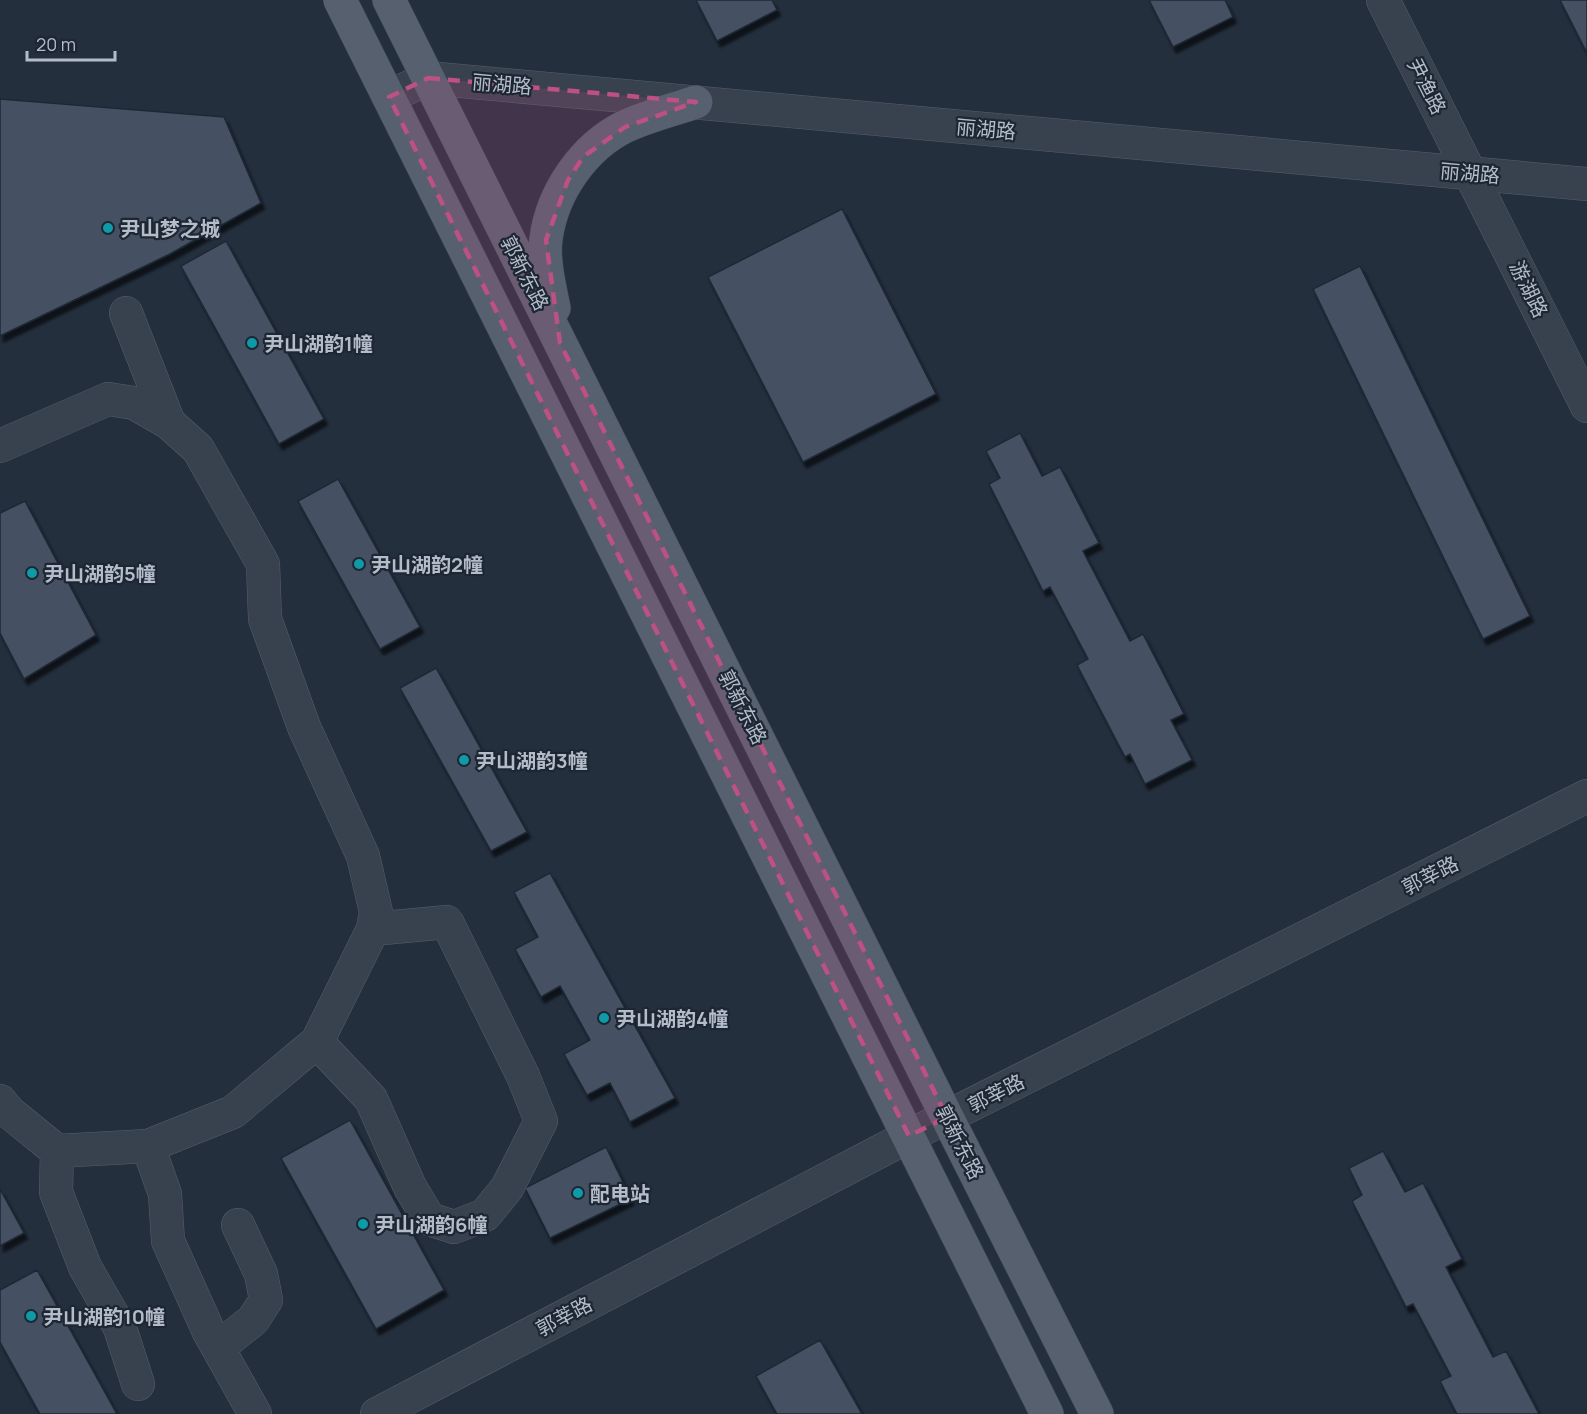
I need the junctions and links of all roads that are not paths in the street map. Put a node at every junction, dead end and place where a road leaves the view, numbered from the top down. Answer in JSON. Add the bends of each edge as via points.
{"nodes":[{"id":1,"x":340,"y":0,"type":"edge"},
{"id":2,"x":389,"y":0,"type":"edge"},
{"id":3,"x":1383,"y":0,"type":"edge"},
{"id":4,"x":428,"y":78,"type":"junction"},
{"id":5,"x":388,"y":98,"type":"junction"},
{"id":6,"x":696,"y":102,"type":"junction"},
{"id":7,"x":1471,"y":173,"type":"junction"},
{"id":8,"x":1587,"y":184,"type":"edge"},
{"id":9,"x":126,"y":313,"type":"dead end"},
{"id":10,"x":560,"y":343,"type":"junction"},
{"id":11,"x":1587,"y":406,"type":"edge"},
{"id":12,"x":168,"y":423,"type":"junction"},
{"id":13,"x":0,"y":446,"type":"edge"},
{"id":14,"x":1587,"y":796,"type":"edge"},
{"id":15,"x":373,"y":929,"type":"junction"},
{"id":16,"x":317,"y":1042,"type":"junction"},
{"id":17,"x":0,"y":1101,"type":"edge"},
{"id":18,"x":947,"y":1118,"type":"junction"},
{"id":19,"x":909,"y":1136,"type":"junction"},
{"id":20,"x":148,"y":1146,"type":"junction"},
{"id":21,"x":57,"y":1151,"type":"junction"},
{"id":22,"x":238,"y":1225,"type":"dead end"},
{"id":23,"x":218,"y":1348,"type":"junction"},
{"id":24,"x":138,"y":1384,"type":"dead end"},
{"id":25,"x":255,"y":1414,"type":"edge"},
{"id":26,"x":377,"y":1414,"type":"edge"},
{"id":27,"x":1047,"y":1414,"type":"edge"},
{"id":28,"x":1097,"y":1414,"type":"edge"}],
"edges":[{"from":1,"to":5,"type":"main road"},
{"from":2,"to":4,"type":"main road","name":"郭新东路"},
{"from":3,"to":7,"type":"street","name":"尹渔路"},
{"from":4,"to":5,"type":"street"},
{"from":4,"to":6,"type":"street","name":"丽湖路"},
{"from":4,"to":10,"type":"main road","name":"郭新东路"},
{"from":5,"to":19,"type":"main road"},
{"from":6,"to":7,"type":"street","name":"丽湖路"},
{"from":6,"to":10,"type":"main road","via":[[625,127],[602,141],[583,157],[568,180],[553,210],[546,240],[548,278]]},
{"from":7,"to":8,"type":"street","name":"丽湖路"},
{"from":7,"to":11,"type":"street","name":"游湖路"},
{"from":9,"to":12,"type":"street"},
{"from":10,"to":18,"type":"main road","name":"郭新东路"},
{"from":12,"to":13,"type":"street","via":[[134,403],[108,399]]},
{"from":12,"to":15,"type":"street","via":[[198,449],[263,564],[265,619],[304,727],[363,856],[376,912]]},
{"from":14,"to":18,"type":"street","name":"郭莘路"},
{"from":15,"to":16,"type":"street"},
{"from":15,"to":16,"type":"street","via":[[447,922],[542,1121],[507,1188],[485,1215],[454,1227],[429,1219],[410,1187],[371,1099]]},
{"from":16,"to":20,"type":"street","via":[[233,1112]]},
{"from":17,"to":21,"type":"street"},
{"from":18,"to":19,"type":"street","name":"郭莘路"},
{"from":18,"to":28,"type":"main road","name":"郭新东路"},
{"from":19,"to":26,"type":"street","name":"郭莘路"},
{"from":19,"to":27,"type":"main road"},
{"from":20,"to":21,"type":"street"},
{"from":20,"to":23,"type":"street","via":[[165,1194],[168,1241]]},
{"from":21,"to":24,"type":"street","via":[[56,1192],[85,1267],[120,1328]]},
{"from":22,"to":23,"type":"street","via":[[261,1274],[267,1300],[253,1320]]},
{"from":23,"to":25,"type":"street"}]}
